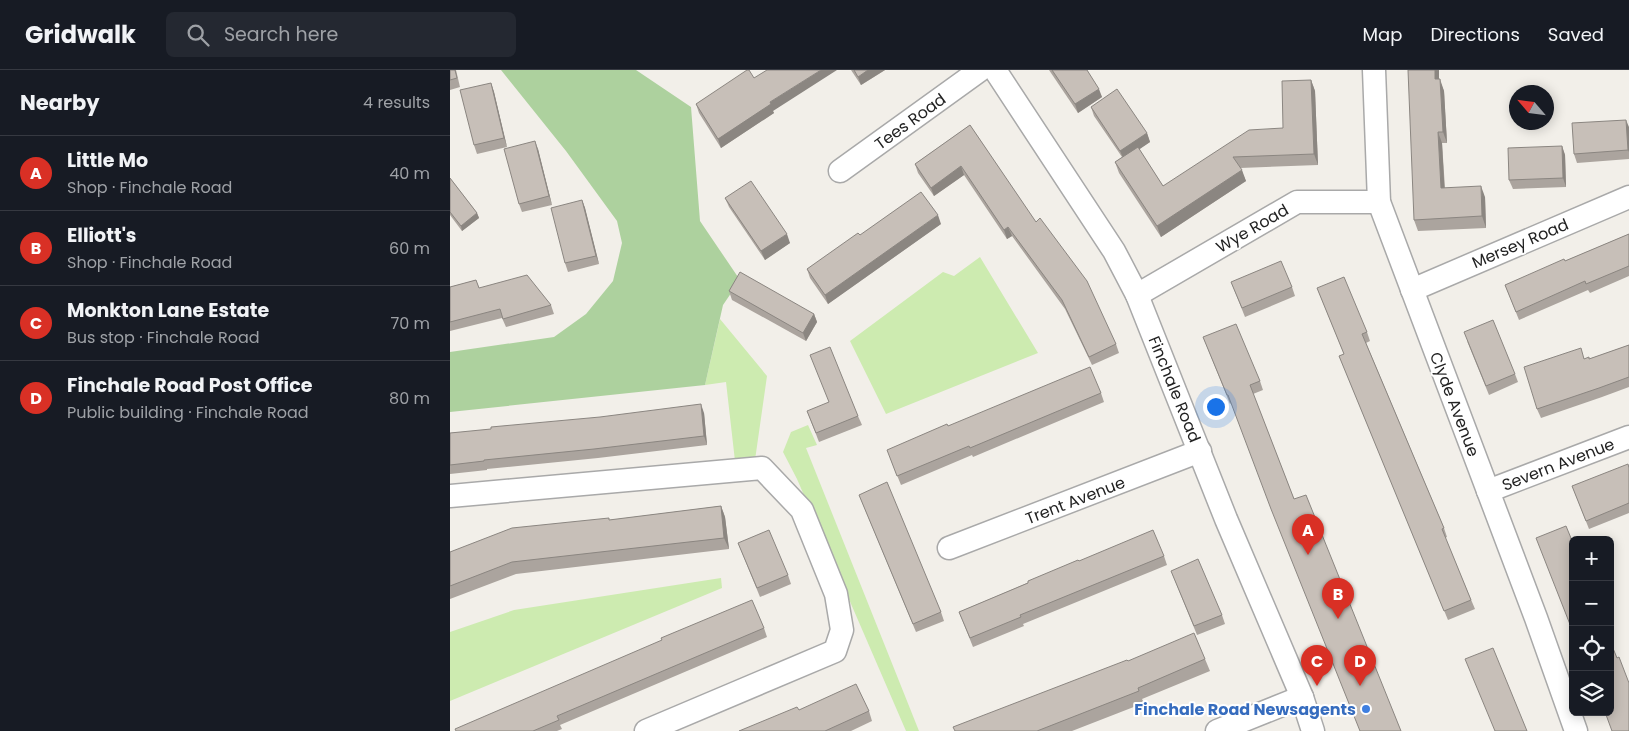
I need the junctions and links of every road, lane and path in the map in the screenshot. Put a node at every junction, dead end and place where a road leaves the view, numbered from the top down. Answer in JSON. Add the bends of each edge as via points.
{"nodes":[{"id":1,"x":980,"y":70,"type":"edge"},
{"id":2,"x":995,"y":70,"type":"edge"},
{"id":3,"x":1374,"y":70,"type":"edge"},
{"id":4,"x":840,"y":171,"type":"dead end"},
{"id":5,"x":1629,"y":197,"type":"edge"},
{"id":6,"x":1379,"y":202,"type":"junction"},
{"id":7,"x":1412,"y":290,"type":"junction"},
{"id":8,"x":1137,"y":295,"type":"junction"},
{"id":9,"x":1629,"y":437,"type":"edge"},
{"id":10,"x":1200,"y":451,"type":"junction"},
{"id":11,"x":1488,"y":491,"type":"junction"},
{"id":12,"x":450,"y":496,"type":"edge"},
{"id":13,"x":950,"y":548,"type":"dead end"},
{"id":14,"x":1302,"y":696,"type":"junction"},
{"id":15,"x":646,"y":731,"type":"edge"},
{"id":16,"x":1217,"y":731,"type":"edge"},
{"id":17,"x":1313,"y":731,"type":"edge"},
{"id":18,"x":1576,"y":731,"type":"edge"}],
"edges":[{"from":1,"to":4,"type":"street","name":"Tees Road"},
{"from":2,"to":8,"type":"street","name":"Finchale Road","via":[[1114,250]]},
{"from":3,"to":6,"type":"street","name":"Clyde Avenue"},
{"from":5,"to":7,"type":"street","name":"Mersey Road"},
{"from":6,"to":7,"type":"street","name":"Clyde Avenue"},
{"from":6,"to":8,"type":"street","name":"Wye Road","via":[[1297,202]]},
{"from":7,"to":11,"type":"street","name":"Clyde Avenue"},
{"from":8,"to":10,"type":"street","name":"Finchale Road"},
{"from":9,"to":11,"type":"street","name":"Severn Avenue"},
{"from":10,"to":13,"type":"street","name":"Trent Avenue"},
{"from":10,"to":14,"type":"street","name":"Finchale Road","via":[[1226,520]]},
{"from":11,"to":18,"type":"street","name":"Clyde Avenue"},
{"from":12,"to":15,"type":"street","via":[[762,468],[802,510],[836,594],[842,630],[835,651]]},
{"from":14,"to":16,"type":"street"},
{"from":14,"to":17,"type":"street","name":"Finchale Road"}]}
